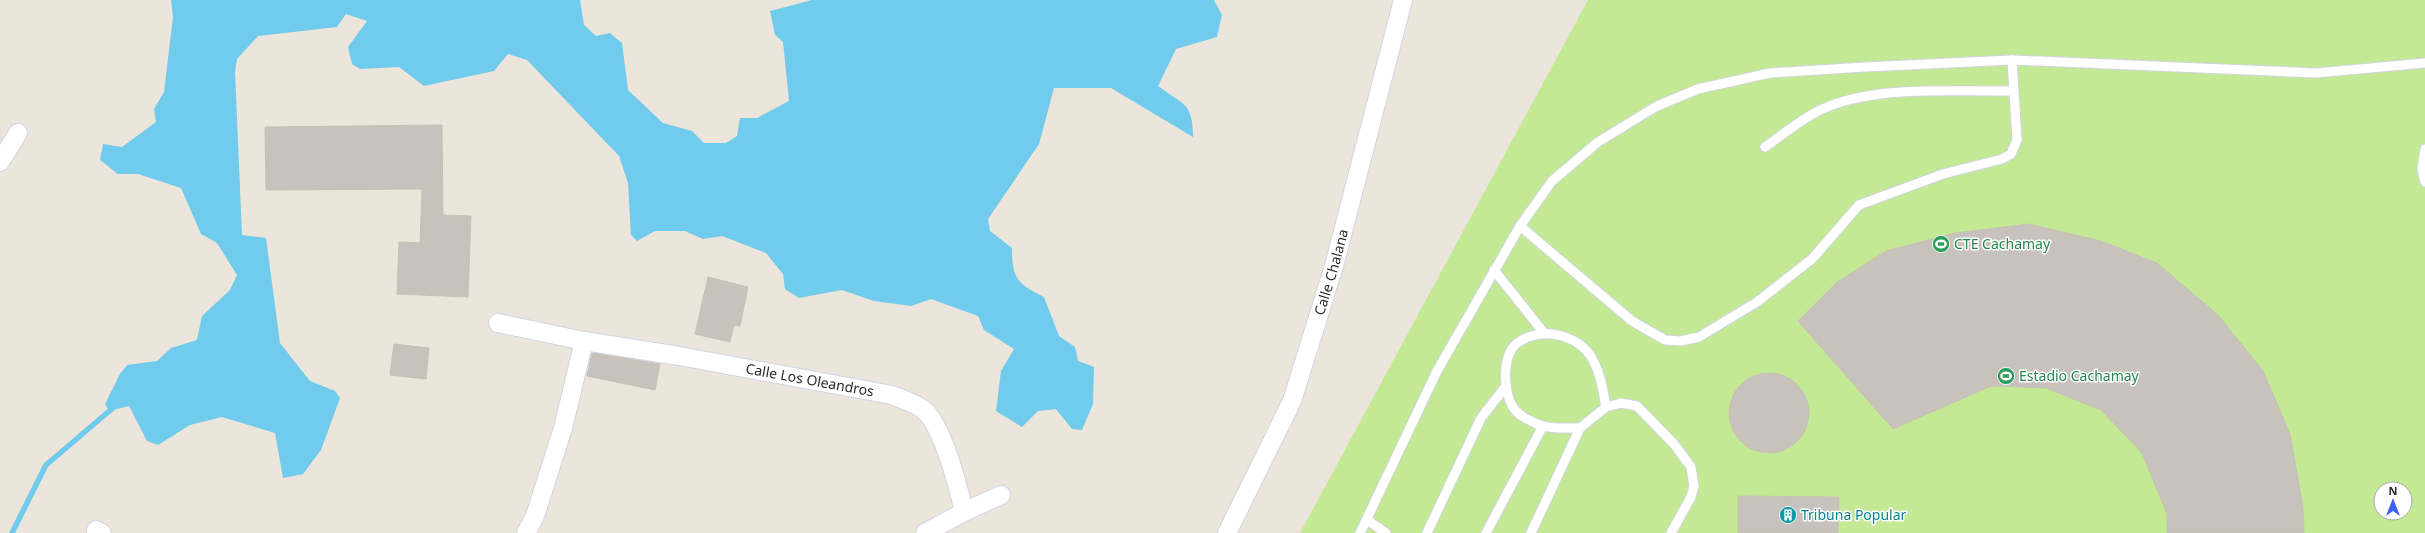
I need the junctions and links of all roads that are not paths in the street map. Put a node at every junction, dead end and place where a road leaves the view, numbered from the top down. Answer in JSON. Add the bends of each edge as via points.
{"nodes":[{"id":1,"x":1403,"y":0,"type":"edge"},
{"id":2,"x":2012,"y":60,"type":"junction"},
{"id":3,"x":2425,"y":63,"type":"edge"},
{"id":4,"x":2014,"y":91,"type":"junction"},
{"id":5,"x":18,"y":134,"type":"dead end"},
{"id":6,"x":1765,"y":147,"type":"dead end"},
{"id":7,"x":2425,"y":149,"type":"edge"},
{"id":8,"x":0,"y":162,"type":"edge"},
{"id":9,"x":2425,"y":182,"type":"edge"},
{"id":10,"x":1520,"y":226,"type":"junction"},
{"id":11,"x":1494,"y":270,"type":"junction"},
{"id":12,"x":498,"y":323,"type":"dead end"},
{"id":13,"x":1544,"y":333,"type":"junction"},
{"id":14,"x":584,"y":341,"type":"junction"},
{"id":15,"x":1506,"y":386,"type":"junction"},
{"id":16,"x":1606,"y":407,"type":"junction"},
{"id":17,"x":1543,"y":426,"type":"junction"},
{"id":18,"x":1580,"y":428,"type":"junction"},
{"id":19,"x":1001,"y":496,"type":"dead end"},
{"id":20,"x":964,"y":512,"type":"junction"},
{"id":21,"x":1367,"y":520,"type":"junction"},
{"id":22,"x":526,"y":533,"type":"edge"},
{"id":23,"x":925,"y":533,"type":"edge"},
{"id":24,"x":1227,"y":533,"type":"edge"},
{"id":25,"x":1360,"y":533,"type":"edge"},
{"id":26,"x":1386,"y":533,"type":"edge"},
{"id":27,"x":1427,"y":533,"type":"edge"},
{"id":28,"x":1486,"y":533,"type":"edge"},
{"id":29,"x":1531,"y":533,"type":"edge"},
{"id":30,"x":1671,"y":533,"type":"edge"}],
"edges":[{"from":1,"to":24,"type":"street","name":"Calle Chalana","via":[[1334,266],[1292,401]]},
{"from":2,"to":3,"type":"lane","via":[[2316,74]]},
{"from":2,"to":4,"type":"lane"},
{"from":2,"to":10,"type":"lane","via":[[1770,72],[1698,89],[1656,106],[1598,142],[1552,181]]},
{"from":4,"to":6,"type":"lane","via":[[1876,94],[1819,111]]},
{"from":4,"to":10,"type":"lane","via":[[2017,140],[2011,154],[2002,159],[1943,174],[1859,205],[1812,259],[1757,302],[1698,337],[1681,341],[1665,340],[1632,321]]},
{"from":5,"to":8,"type":"street"},
{"from":7,"to":9,"type":"lane","via":[[2422,169]]},
{"from":10,"to":11,"type":"lane"},
{"from":11,"to":13,"type":"lane"},
{"from":11,"to":21,"type":"lane","via":[[1437,371]]},
{"from":12,"to":14,"type":"street","name":"Calle Los Oleandros"},
{"from":13,"to":15,"type":"lane","via":[[1516,344],[1506,362]]},
{"from":13,"to":16,"type":"lane","via":[[1564,336],[1581,345],[1592,358],[1600,376]]},
{"from":14,"to":20,"type":"street","name":"Calle Los Oleandros","via":[[892,395],[909,402],[927,412],[936,427],[956,481]]},
{"from":14,"to":22,"type":"street","via":[[562,428],[535,516]]},
{"from":15,"to":17,"type":"lane","via":[[1516,411]]},
{"from":15,"to":27,"type":"lane","via":[[1481,418]]},
{"from":16,"to":18,"type":"lane"},
{"from":16,"to":30,"type":"lane","via":[[1621,404],[1637,406],[1674,444],[1691,467],[1694,486]]},
{"from":17,"to":18,"type":"lane"},
{"from":17,"to":28,"type":"lane"},
{"from":18,"to":29,"type":"lane"},
{"from":19,"to":20,"type":"street"},
{"from":20,"to":23,"type":"street"},
{"from":21,"to":25,"type":"lane"},
{"from":21,"to":26,"type":"lane"}]}
